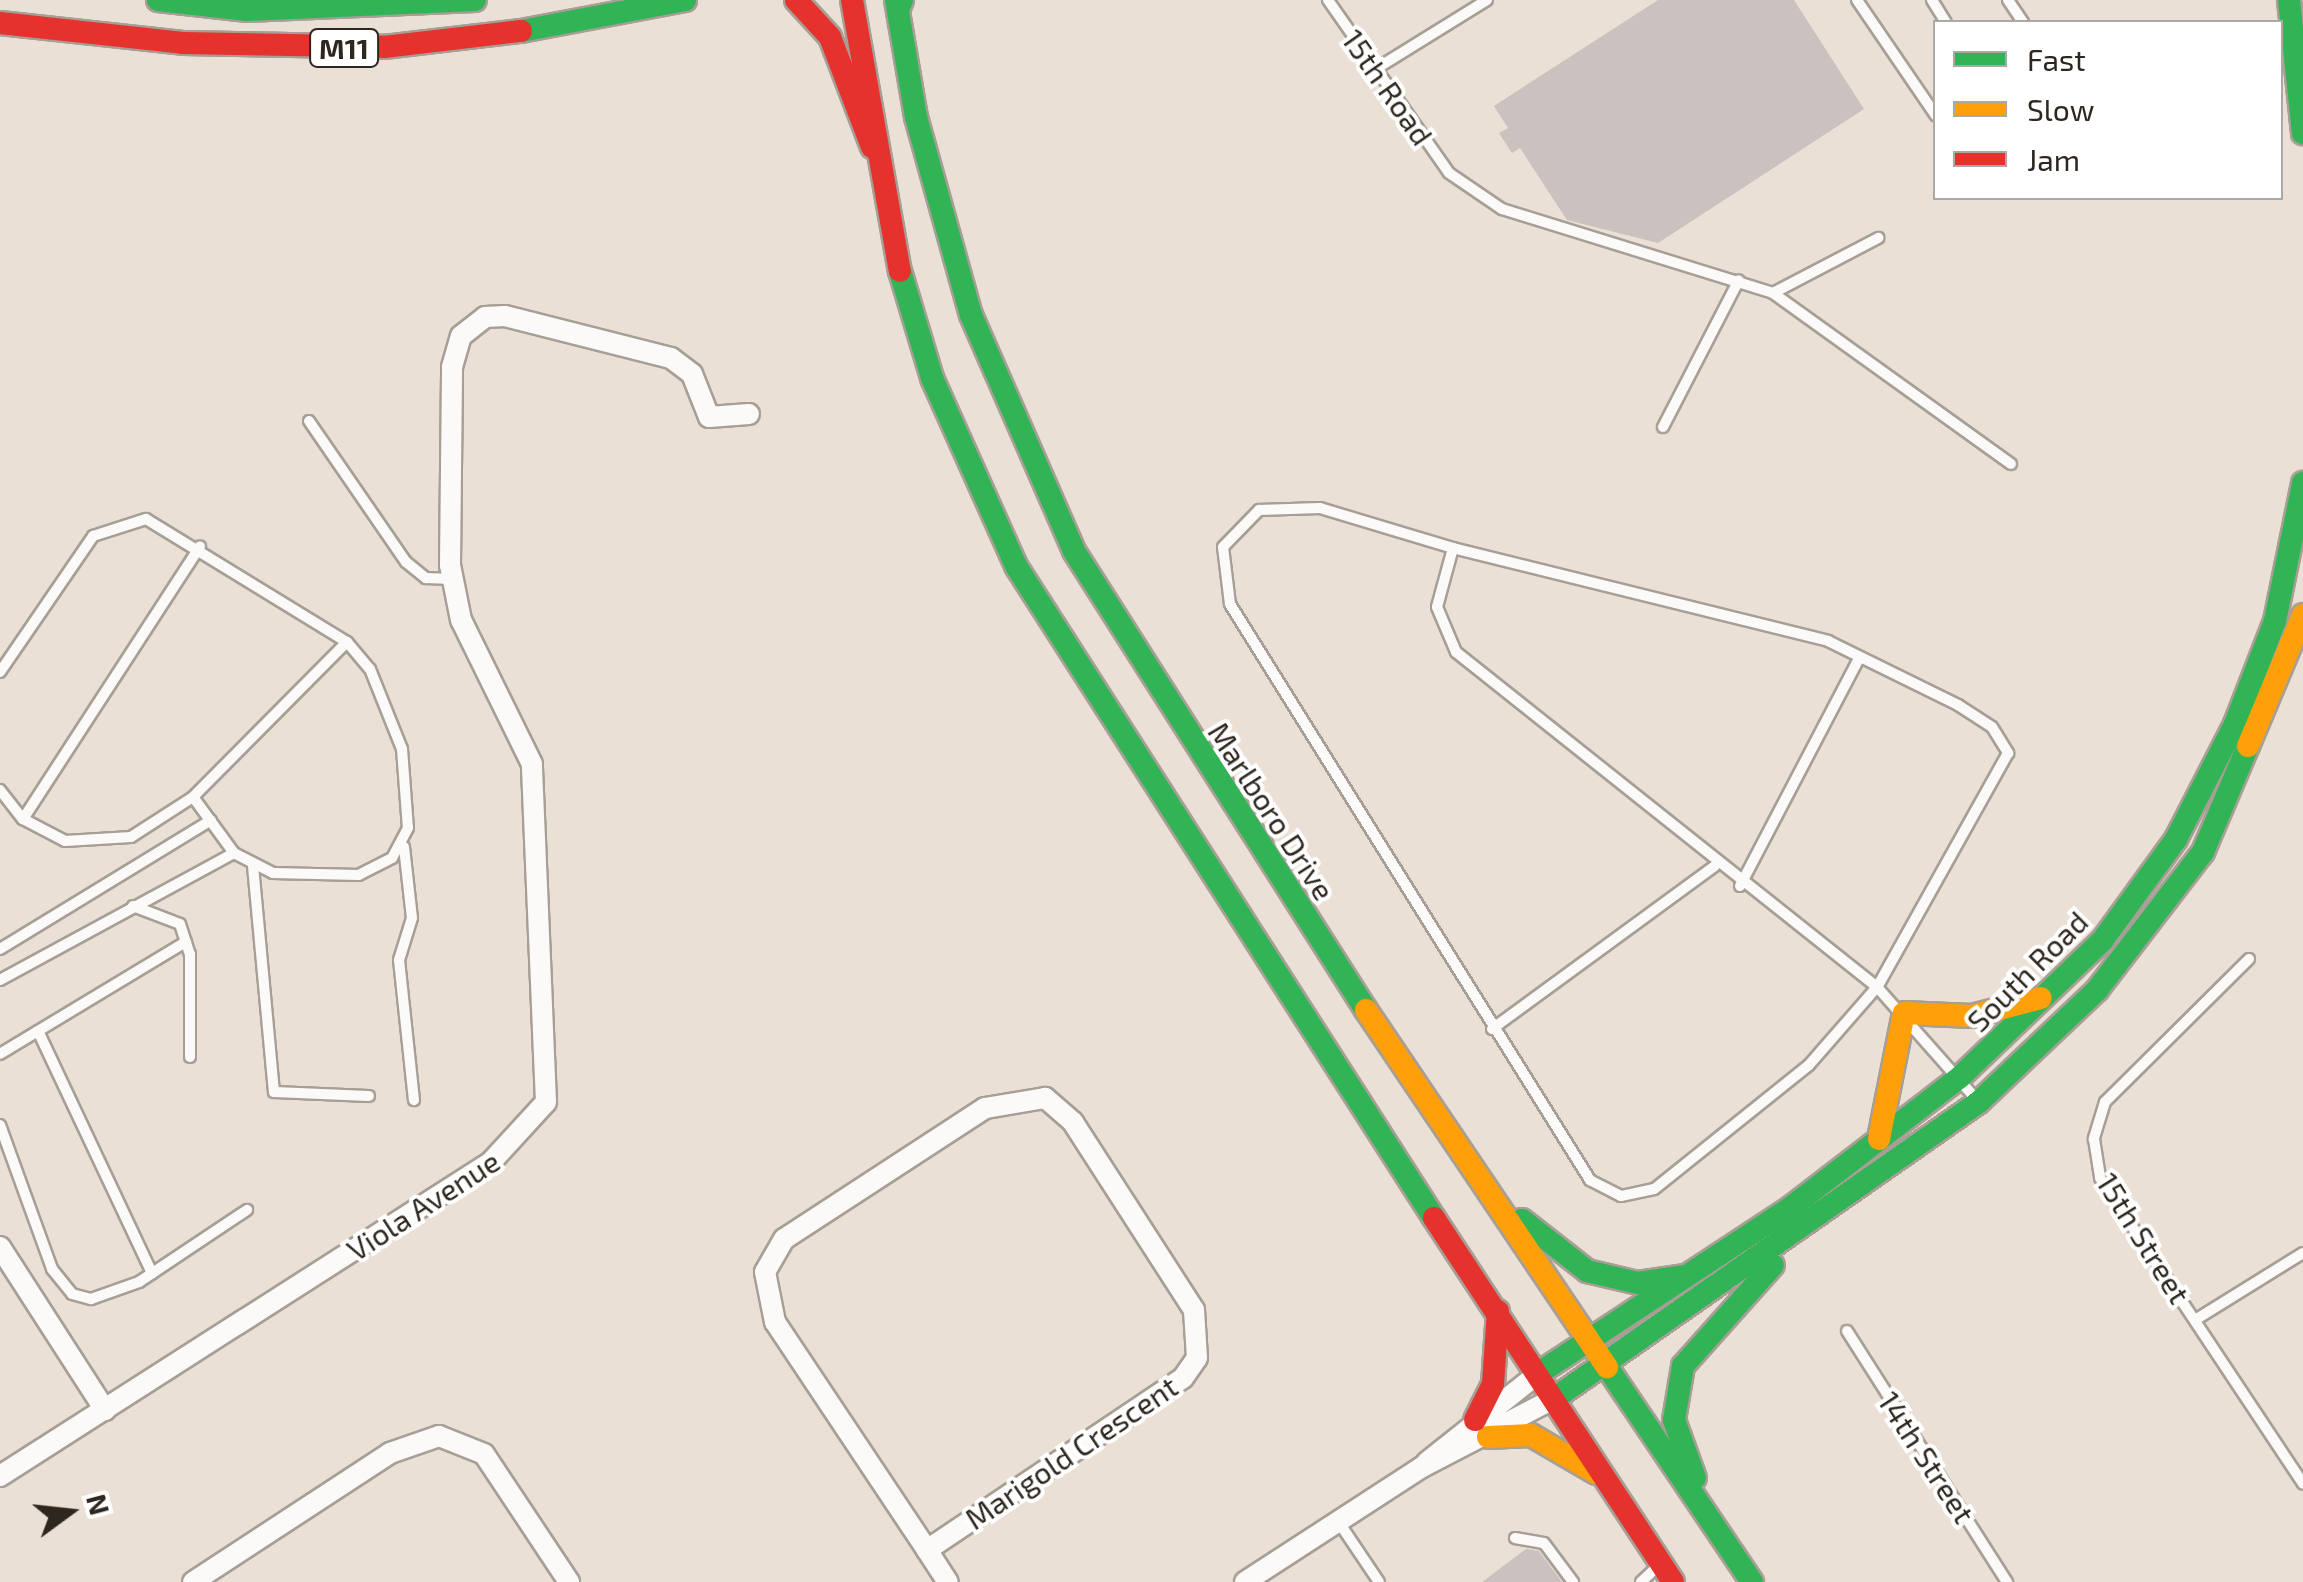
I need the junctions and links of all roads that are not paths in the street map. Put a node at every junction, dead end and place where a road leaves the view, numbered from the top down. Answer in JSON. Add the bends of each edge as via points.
{"nodes":[{"id":1,"x":158,"y":0,"type":"edge"},
{"id":2,"x":474,"y":0,"type":"edge"},
{"id":3,"x":685,"y":0,"type":"edge"},
{"id":4,"x":796,"y":0,"type":"edge"},
{"id":5,"x":852,"y":0,"type":"edge"},
{"id":6,"x":1328,"y":0,"type":"edge"},
{"id":7,"x":1487,"y":0,"type":"edge"},
{"id":8,"x":1857,"y":0,"type":"edge"},
{"id":9,"x":2289,"y":0,"type":"edge"},
{"id":10,"x":899,"y":4,"type":"edge"},
{"id":11,"x":0,"y":23,"type":"edge"},
{"id":12,"x":1374,"y":70,"type":"junction"},
{"id":13,"x":1933,"y":112,"type":"edge"},
{"id":14,"x":2303,"y":133,"type":"edge"},
{"id":15,"x":872,"y":147,"type":"junction"},
{"id":16,"x":1878,"y":238,"type":"dead end"},
{"id":17,"x":1740,"y":280,"type":"junction"},
{"id":18,"x":1773,"y":293,"type":"junction"},
{"id":19,"x":749,"y":414,"type":"dead end"},
{"id":20,"x":309,"y":422,"type":"dead end"},
{"id":21,"x":1663,"y":427,"type":"dead end"},
{"id":22,"x":2012,"y":464,"type":"dead end"},
{"id":23,"x":2303,"y":482,"type":"edge"},
{"id":24,"x":200,"y":546,"type":"junction"},
{"id":25,"x":1453,"y":548,"type":"junction"},
{"id":26,"x":2295,"y":566,"type":"edge"},
{"id":27,"x":452,"y":579,"type":"junction"},
{"id":28,"x":2303,"y":615,"type":"edge"},
{"id":29,"x":346,"y":642,"type":"junction"},
{"id":30,"x":1859,"y":658,"type":"junction"},
{"id":31,"x":0,"y":672,"type":"edge"},
{"id":32,"x":2297,"y":696,"type":"dead end"},
{"id":33,"x":2263,"y":727,"type":"junction"},
{"id":34,"x":0,"y":790,"type":"edge"},
{"id":35,"x":194,"y":797,"type":"junction"},
{"id":36,"x":23,"y":818,"type":"junction"},
{"id":37,"x":210,"y":820,"type":"junction"},
{"id":38,"x":404,"y":847,"type":"junction"},
{"id":39,"x":234,"y":853,"type":"junction"},
{"id":40,"x":254,"y":866,"type":"junction"},
{"id":41,"x":1716,"y":866,"type":"junction"},
{"id":42,"x":1740,"y":886,"type":"junction"},
{"id":43,"x":132,"y":906,"type":"junction"},
{"id":44,"x":186,"y":942,"type":"junction"},
{"id":45,"x":0,"y":950,"type":"edge"},
{"id":46,"x":2249,"y":959,"type":"dead end"},
{"id":47,"x":0,"y":980,"type":"edge"},
{"id":48,"x":1877,"y":987,"type":"junction"},
{"id":49,"x":2054,"y":994,"type":"junction"},
{"id":50,"x":1904,"y":1013,"type":"junction"},
{"id":51,"x":38,"y":1030,"type":"junction"},
{"id":52,"x":1492,"y":1030,"type":"junction"},
{"id":53,"x":0,"y":1054,"type":"edge"},
{"id":54,"x":190,"y":1057,"type":"dead end"},
{"id":55,"x":1960,"y":1077,"type":"junction"},
{"id":56,"x":369,"y":1096,"type":"dead end"},
{"id":57,"x":414,"y":1100,"type":"dead end"},
{"id":58,"x":1979,"y":1102,"type":"junction"},
{"id":59,"x":0,"y":1125,"type":"edge"},
{"id":60,"x":1879,"y":1139,"type":"junction"},
{"id":61,"x":1480,"y":1179,"type":"junction"},
{"id":62,"x":247,"y":1210,"type":"dead end"},
{"id":63,"x":0,"y":1246,"type":"edge"},
{"id":64,"x":1778,"y":1252,"type":"junction"},
{"id":65,"x":2303,"y":1253,"type":"edge"},
{"id":66,"x":152,"y":1273,"type":"junction"},
{"id":67,"x":1695,"y":1274,"type":"junction"},
{"id":68,"x":1498,"y":1311,"type":"junction"},
{"id":69,"x":2195,"y":1320,"type":"junction"},
{"id":70,"x":1846,"y":1331,"type":"dead end"},
{"id":71,"x":1588,"y":1345,"type":"junction"},
{"id":72,"x":1604,"y":1370,"type":"junction"},
{"id":73,"x":1539,"y":1373,"type":"junction"},
{"id":74,"x":1555,"y":1398,"type":"junction"},
{"id":75,"x":105,"y":1410,"type":"junction"},
{"id":76,"x":1482,"y":1428,"type":"junction"},
{"id":77,"x":0,"y":1476,"type":"edge"},
{"id":78,"x":1610,"y":1484,"type":"junction"},
{"id":79,"x":2303,"y":1484,"type":"edge"},
{"id":80,"x":1338,"y":1520,"type":"junction"},
{"id":81,"x":1720,"y":1535,"type":"junction"},
{"id":82,"x":1515,"y":1538,"type":"dead end"},
{"id":83,"x":927,"y":1550,"type":"junction"},
{"id":84,"x":1667,"y":1572,"type":"edge"},
{"id":85,"x":203,"y":1579,"type":"edge"},
{"id":86,"x":569,"y":1582,"type":"edge"},
{"id":87,"x":948,"y":1582,"type":"edge"},
{"id":88,"x":1245,"y":1582,"type":"edge"},
{"id":89,"x":1379,"y":1582,"type":"edge"},
{"id":90,"x":1574,"y":1582,"type":"edge"},
{"id":91,"x":1642,"y":1582,"type":"edge"},
{"id":92,"x":1752,"y":1582,"type":"edge"},
{"id":93,"x":2007,"y":1582,"type":"edge"}],
"edges":[{"from":1,"to":2,"type":"main road","number":"M11","via":[[247,10]]},
{"from":3,"to":11,"type":"main road","number":"M11","via":[[539,30],[384,47],[183,43]]},
{"from":4,"to":15,"type":"main road","via":[[830,37]]},
{"from":5,"to":15,"type":"main road"},
{"from":6,"to":12,"type":"lane","name":"15th Road"},
{"from":7,"to":12,"type":"lane"},
{"from":8,"to":13,"type":"lane"},
{"from":9,"to":14,"type":"main road"},
{"from":10,"to":61,"type":"main road","name":"Marlboro Drive","via":[[920,136],[971,315],[1066,536],[1196,750]]},
{"from":12,"to":17,"type":"lane","name":"15th Road","via":[[1449,173],[1502,209]]},
{"from":15,"to":68,"type":"main road","via":[[932,378],[1016,566],[1146,781]]},
{"from":16,"to":18,"type":"lane"},
{"from":17,"to":18,"type":"lane","name":"15th Road"},
{"from":17,"to":21,"type":"lane"},
{"from":18,"to":22,"type":"lane","name":"15th Road"},
{"from":19,"to":27,"type":"street","via":[[710,417],[680,361],[485,316],[460,336],[452,367]]},
{"from":20,"to":27,"type":"lane","via":[[406,562],[426,578]]},
{"from":23,"to":26,"type":"main road","name":"South Road"},
{"from":24,"to":29,"type":"lane"},
{"from":24,"to":31,"type":"lane","via":[[146,519],[93,536]]},
{"from":24,"to":36,"type":"lane"},
{"from":25,"to":30,"type":"lane","via":[[1796,631]]},
{"from":25,"to":41,"type":"lane","via":[[1437,607],[1446,640]]},
{"from":25,"to":52,"type":"lane","via":[[1276,503],[1231,534],[1221,564],[1230,604]]},
{"from":26,"to":49,"type":"main road","name":"South Road","via":[[2252,683],[2197,802],[2150,880]]},
{"from":27,"to":75,"type":"street","name":"Viola Avenue","via":[[461,620],[532,764],[550,1086],[538,1118],[492,1162]]},
{"from":28,"to":33,"type":"main road","name":"South Road"},
{"from":29,"to":35,"type":"lane"},
{"from":29,"to":38,"type":"lane","via":[[396,720]]},
{"from":30,"to":42,"type":"lane"},
{"from":30,"to":48,"type":"lane","via":[[1992,727],[2008,753]]},
{"from":32,"to":33,"type":"main road"},
{"from":33,"to":58,"type":"main road","name":"South Road","via":[[2203,852],[2152,929]]},
{"from":34,"to":36,"type":"lane"},
{"from":35,"to":36,"type":"lane","via":[[110,843],[64,840]]},
{"from":35,"to":37,"type":"lane"},
{"from":37,"to":39,"type":"lane"},
{"from":37,"to":45,"type":"lane"},
{"from":38,"to":40,"type":"lane","via":[[359,875]]},
{"from":38,"to":57,"type":"lane","via":[[412,918],[399,960]]},
{"from":39,"to":40,"type":"lane"},
{"from":39,"to":43,"type":"lane"},
{"from":40,"to":56,"type":"lane","via":[[274,1092]]},
{"from":41,"to":42,"type":"lane"},
{"from":41,"to":52,"type":"lane"},
{"from":42,"to":48,"type":"lane"},
{"from":43,"to":44,"type":"lane","via":[[172,913]]},
{"from":43,"to":47,"type":"lane"},
{"from":44,"to":51,"type":"lane"},
{"from":44,"to":54,"type":"lane"},
{"from":46,"to":69,"type":"lane","name":"15th Street","via":[[2105,1102],[2094,1139],[2100,1178]]},
{"from":48,"to":50,"type":"lane"},
{"from":48,"to":52,"type":"lane","via":[[1768,1100],[1673,1177],[1634,1196],[1590,1180]]},
{"from":49,"to":50,"type":"main road","via":[[1972,1016]]},
{"from":49,"to":55,"type":"main road","name":"South Road"},
{"from":50,"to":55,"type":"lane"},
{"from":50,"to":60,"type":"main road"},
{"from":51,"to":53,"type":"lane"},
{"from":51,"to":66,"type":"lane"},
{"from":55,"to":58,"type":"lane"},
{"from":55,"to":60,"type":"main road","name":"South Road"},
{"from":58,"to":64,"type":"main road","name":"South Road"},
{"from":59,"to":66,"type":"lane","via":[[52,1270],[72,1294],[91,1300]]},
{"from":60,"to":67,"type":"main road","name":"South Road"},
{"from":61,"to":67,"type":"main road","via":[[1587,1272],[1638,1283]]},
{"from":61,"to":71,"type":"main road","name":"Marlboro Drive"},
{"from":62,"to":66,"type":"lane"},
{"from":63,"to":75,"type":"street"},
{"from":64,"to":72,"type":"main road","name":"South Road"},
{"from":64,"to":81,"type":"main road","via":[[1761,1286],[1690,1353],[1675,1394],[1680,1442]]},
{"from":65,"to":69,"type":"lane"},
{"from":67,"to":71,"type":"main road","name":"South Road"},
{"from":68,"to":73,"type":"main road"},
{"from":68,"to":76,"type":"main road"},
{"from":69,"to":79,"type":"lane","name":"15th Street"},
{"from":70,"to":93,"type":"lane","name":"14th Street"},
{"from":71,"to":72,"type":"main road","name":"Marlboro Drive"},
{"from":71,"to":73,"type":"main road","name":"South Road"},
{"from":72,"to":74,"type":"main road","name":"South Road"},
{"from":72,"to":81,"type":"main road","name":"Marlboro Drive"},
{"from":73,"to":74,"type":"main road"},
{"from":73,"to":76,"type":"street"},
{"from":74,"to":76,"type":"street"},
{"from":74,"to":78,"type":"main road"},
{"from":75,"to":77,"type":"street","name":"Viola Avenue"},
{"from":76,"to":78,"type":"main road","via":[[1531,1435]]},
{"from":76,"to":80,"type":"street"},
{"from":78,"to":84,"type":"main road"},
{"from":80,"to":88,"type":"street"},
{"from":80,"to":89,"type":"lane"},
{"from":81,"to":92,"type":"main road","name":"Marlboro Drive"},
{"from":82,"to":90,"type":"lane","via":[[1538,1539]]},
{"from":83,"to":83,"type":"street","name":"Marigold Crescent","via":[[775,1322],[765,1272],[784,1239],[985,1108],[1044,1098],[1073,1122],[1194,1310],[1197,1358],[1183,1378]]},
{"from":83,"to":87,"type":"street","name":"Marigold Crescent"},
{"from":84,"to":91,"type":"lane"},
{"from":85,"to":86,"type":"street","via":[[390,1453],[439,1436],[484,1454]]}]}
